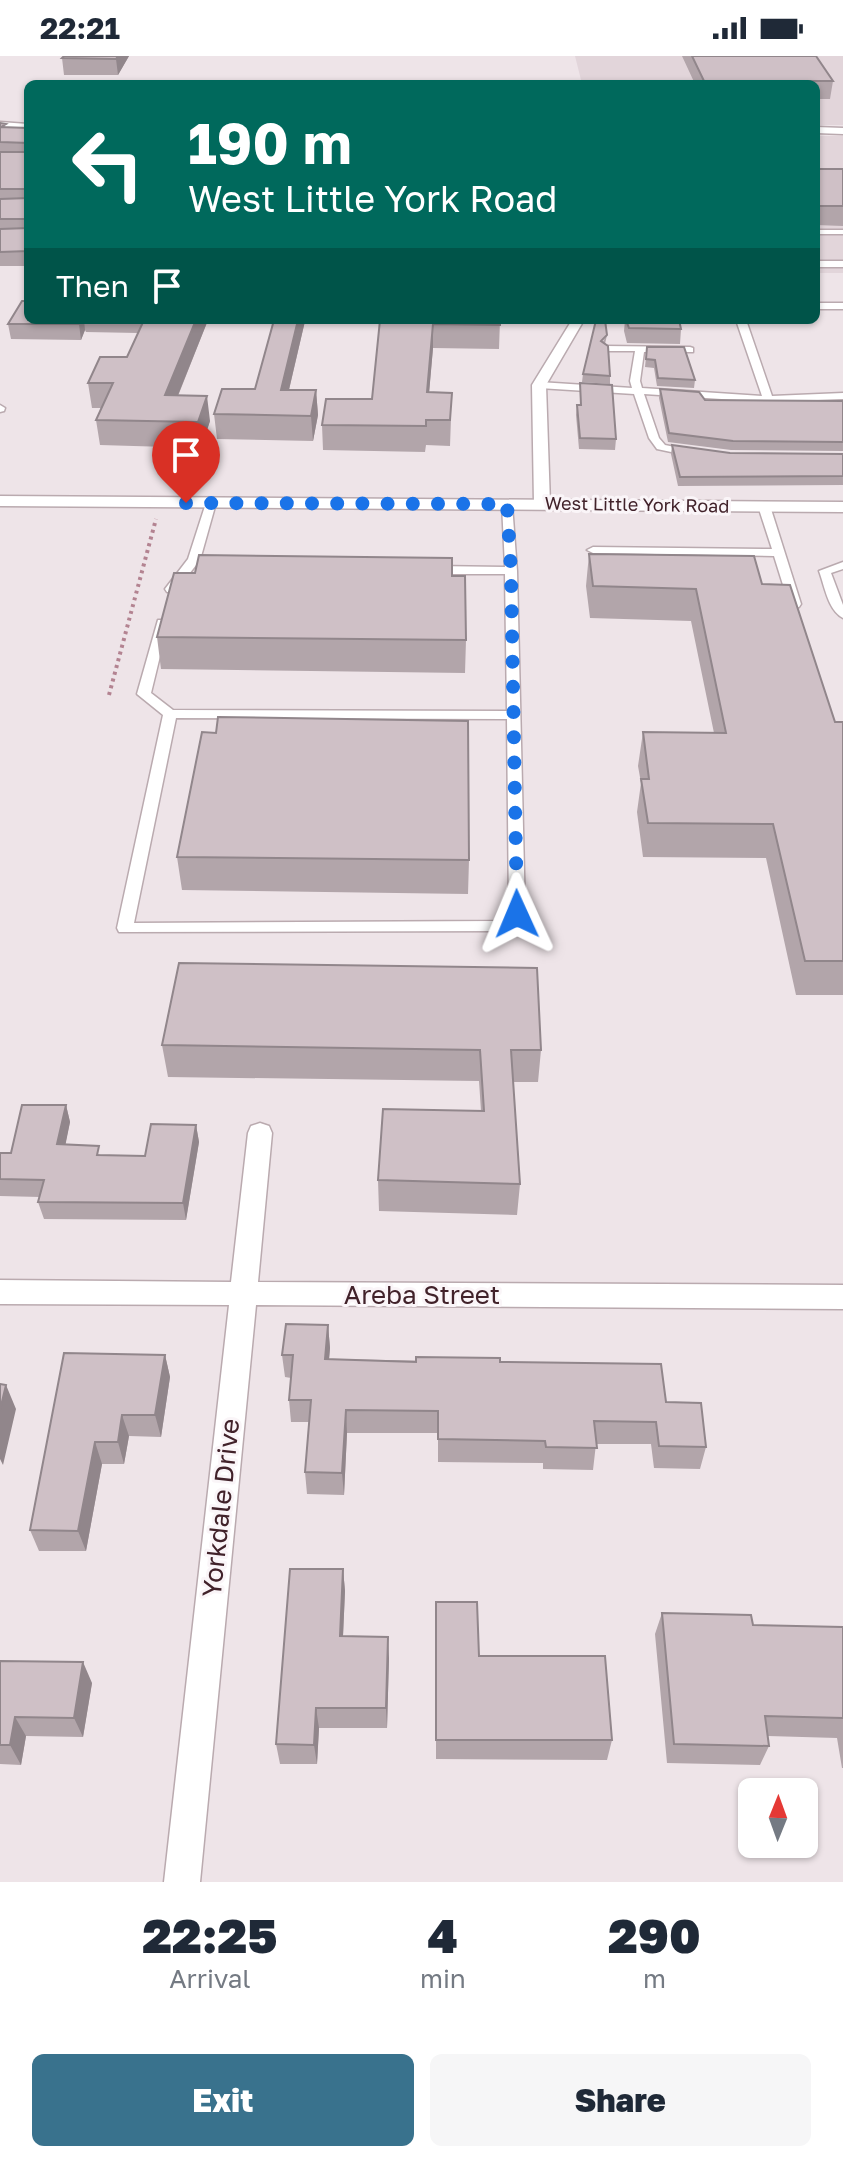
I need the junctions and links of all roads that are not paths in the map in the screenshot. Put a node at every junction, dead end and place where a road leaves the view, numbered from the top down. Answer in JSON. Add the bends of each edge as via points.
{"nodes":[{"id":1,"x":0,"y":125,"type":"edge"},
{"id":2,"x":24,"y":127,"type":"edge"},
{"id":3,"x":820,"y":130,"type":"edge"},
{"id":4,"x":843,"y":131,"type":"edge"},
{"id":5,"x":820,"y":232,"type":"edge"},
{"id":6,"x":843,"y":232,"type":"edge"},
{"id":7,"x":820,"y":264,"type":"edge"},
{"id":8,"x":843,"y":264,"type":"edge"},
{"id":9,"x":820,"y":306,"type":"edge"},
{"id":10,"x":843,"y":306,"type":"edge"},
{"id":11,"x":576,"y":324,"type":"edge"},
{"id":12,"x":742,"y":324,"type":"edge"},
{"id":13,"x":608,"y":348,"type":"edge"},
{"id":14,"x":640,"y":349,"type":"junction"},
{"id":15,"x":690,"y":350,"type":"dead end"},
{"id":16,"x":539,"y":385,"type":"junction"},
{"id":17,"x":640,"y":391,"type":"junction"},
{"id":18,"x":843,"y":396,"type":"edge"},
{"id":19,"x":768,"y":399,"type":"junction"},
{"id":20,"x":704,"y":454,"type":"edge"},
{"id":21,"x":0,"y":501,"type":"edge"},
{"id":22,"x":211,"y":503,"type":"junction"},
{"id":23,"x":507,"y":504,"type":"junction"},
{"id":24,"x":542,"y":504,"type":"junction"},
{"id":25,"x":764,"y":506,"type":"junction"},
{"id":26,"x":843,"y":507,"type":"edge"},
{"id":27,"x":593,"y":550,"type":"dead end"},
{"id":28,"x":779,"y":553,"type":"junction"},
{"id":29,"x":843,"y":565,"type":"edge"},
{"id":30,"x":419,"y":570,"type":"edge"},
{"id":31,"x":511,"y":571,"type":"junction"},
{"id":32,"x":843,"y":614,"type":"edge"},
{"id":33,"x":799,"y":615,"type":"edge"},
{"id":34,"x":170,"y":714,"type":"junction"},
{"id":35,"x":514,"y":715,"type":"junction"},
{"id":36,"x":260,"y":1133,"type":"dead end"},
{"id":37,"x":0,"y":1292,"type":"edge"},
{"id":38,"x":243,"y":1293,"type":"junction"},
{"id":39,"x":843,"y":1297,"type":"edge"},
{"id":40,"x":182,"y":1882,"type":"edge"}],
"edges":[{"from":1,"to":2,"type":"street"},
{"from":3,"to":4,"type":"street"},
{"from":5,"to":6,"type":"lane"},
{"from":7,"to":8,"type":"lane"},
{"from":9,"to":10,"type":"lane"},
{"from":11,"to":16,"type":"street"},
{"from":12,"to":19,"type":"lane"},
{"from":13,"to":14,"type":"lane"},
{"from":14,"to":15,"type":"lane"},
{"from":14,"to":17,"type":"lane","via":[[635,381]]},
{"from":16,"to":17,"type":"lane"},
{"from":16,"to":24,"type":"street"},
{"from":17,"to":19,"type":"lane"},
{"from":17,"to":20,"type":"lane","via":[[661,447]]},
{"from":18,"to":19,"type":"lane"},
{"from":21,"to":22,"type":"street","name":"West Little York Road"},
{"from":22,"to":23,"type":"street","name":"West Little York Road"},
{"from":22,"to":34,"type":"lane","via":[[196,567],[172,586],[144,694]]},
{"from":23,"to":24,"type":"street","name":"West Little York Road"},
{"from":23,"to":31,"type":"lane"},
{"from":24,"to":25,"type":"street","name":"West Little York Road"},
{"from":25,"to":26,"type":"street","name":"West Little York Road"},
{"from":25,"to":28,"type":"lane"},
{"from":27,"to":28,"type":"lane"},
{"from":28,"to":33,"type":"lane"},
{"from":29,"to":32,"type":"lane","via":[[825,571]]},
{"from":30,"to":31,"type":"lane"},
{"from":31,"to":35,"type":"lane"},
{"from":34,"to":35,"type":"lane"},
{"from":34,"to":35,"type":"lane","via":[[125,928],[498,926],[517,914]]},
{"from":36,"to":38,"type":"street","name":"Yorkdale Drive"},
{"from":37,"to":38,"type":"street","name":"Areba Street"},
{"from":38,"to":39,"type":"street","name":"Areba Street"},
{"from":38,"to":40,"type":"street","name":"Yorkdale Drive"}]}
